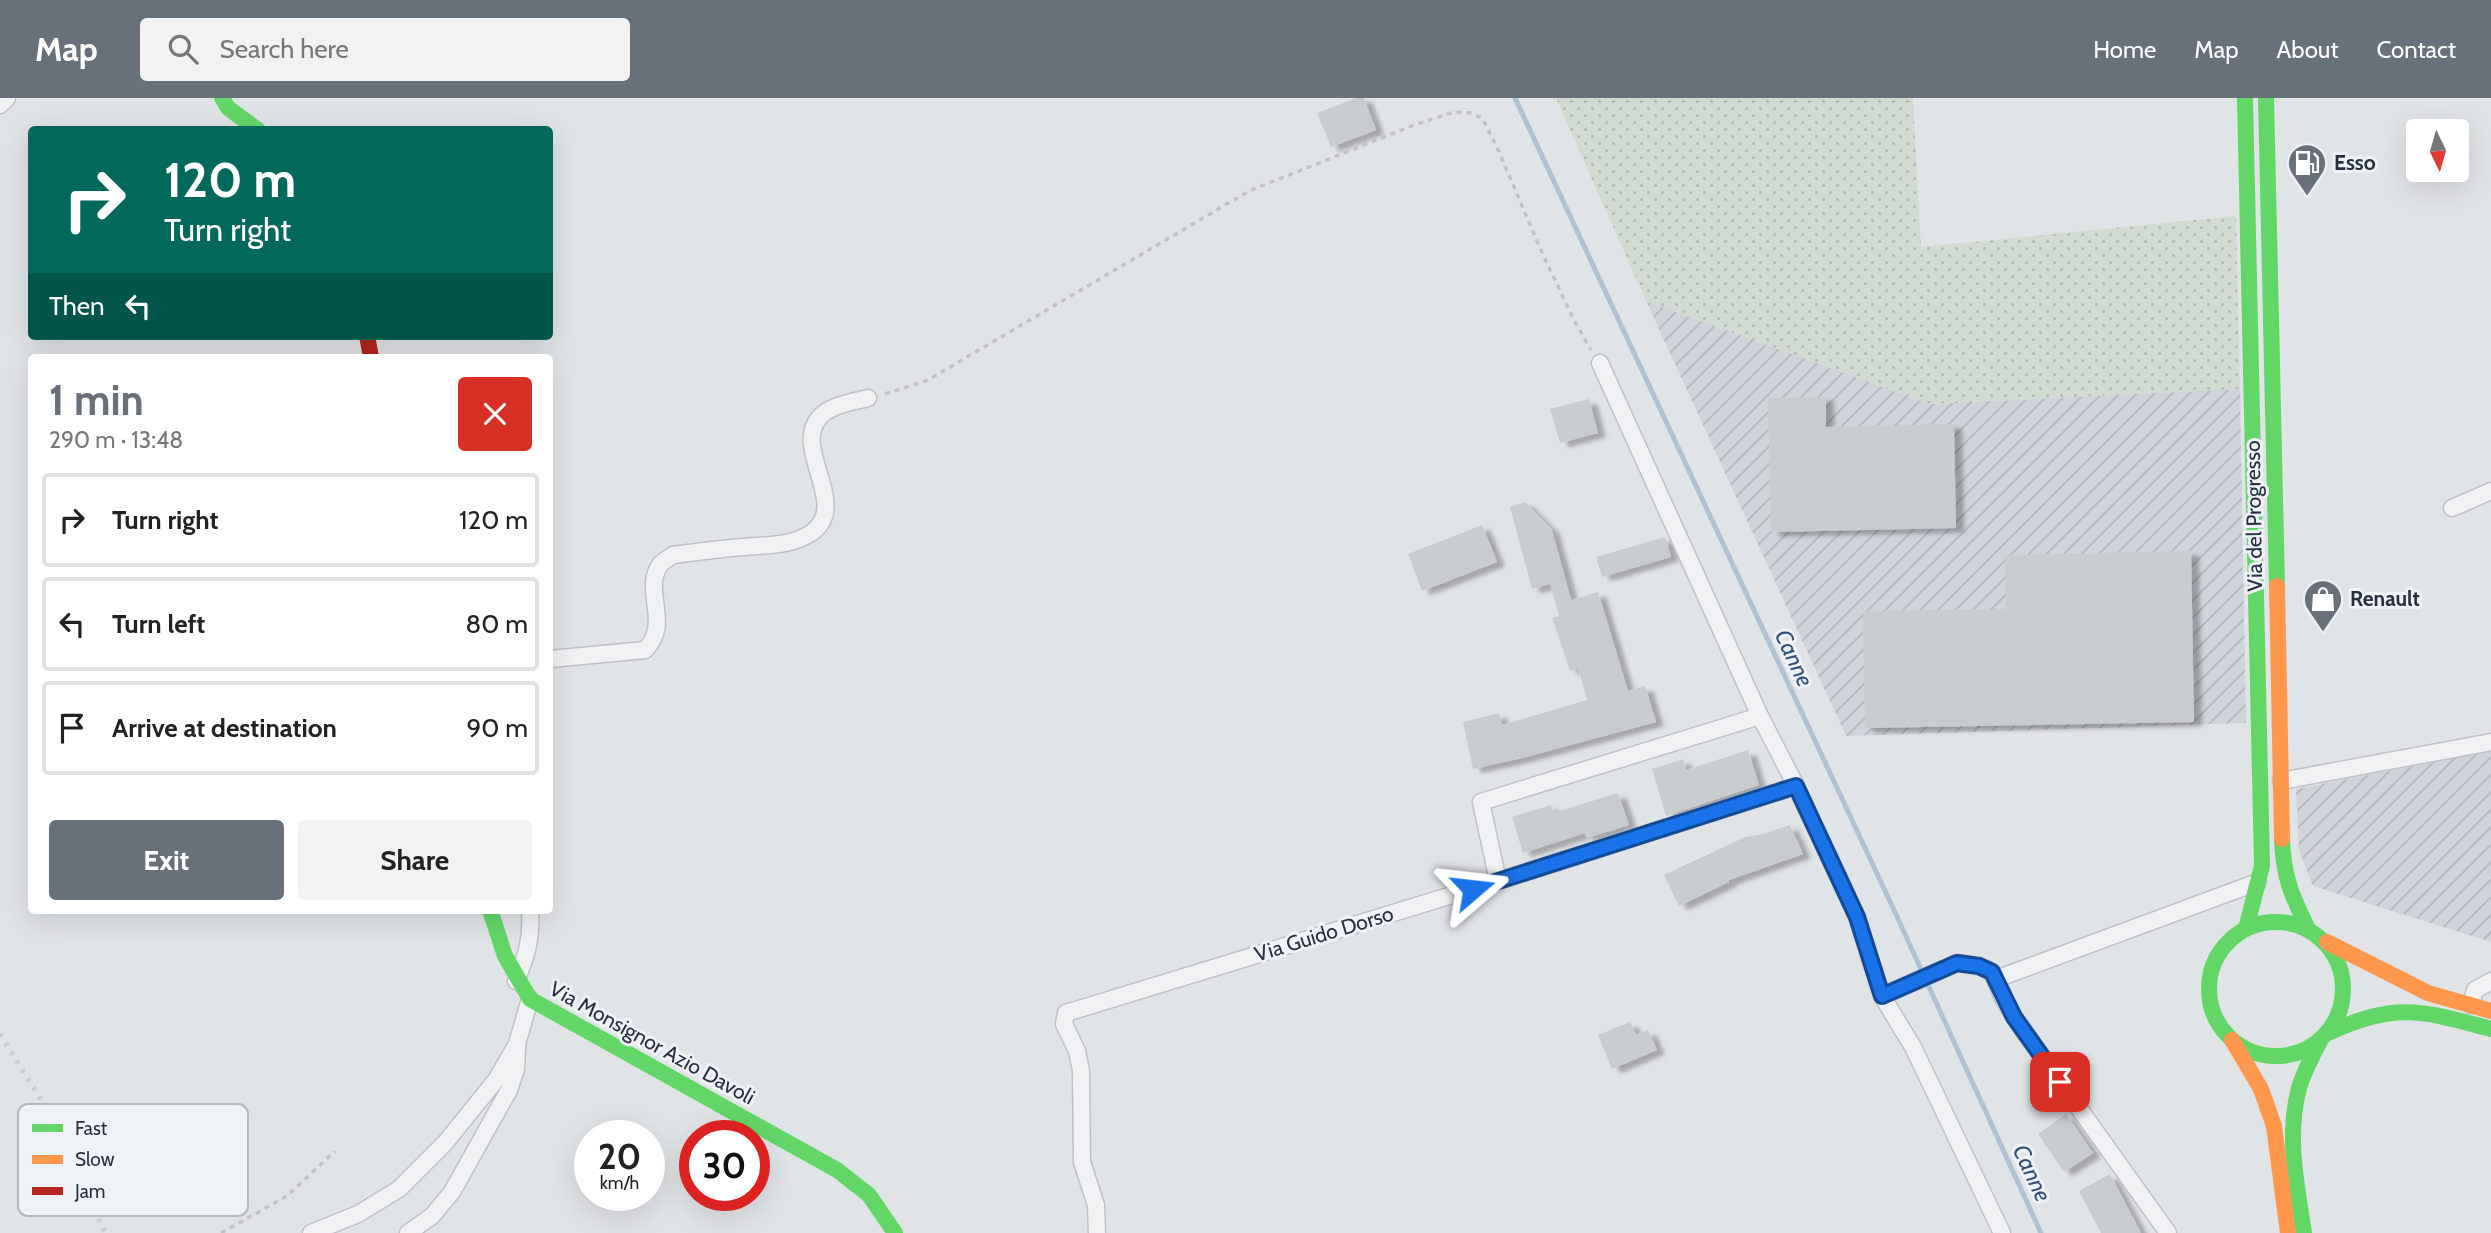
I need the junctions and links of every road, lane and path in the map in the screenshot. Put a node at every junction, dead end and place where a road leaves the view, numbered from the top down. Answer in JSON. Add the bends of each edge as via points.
{"nodes":[{"id":1,"x":7,"y":98,"type":"edge"},
{"id":2,"x":222,"y":98,"type":"edge"},
{"id":3,"x":2245,"y":98,"type":"edge"},
{"id":4,"x":2266,"y":98,"type":"edge"},
{"id":5,"x":0,"y":105,"type":"edge"},
{"id":6,"x":253,"y":126,"type":"edge"},
{"id":7,"x":1600,"y":363,"type":"joint"},
{"id":8,"x":868,"y":398,"type":"joint"},
{"id":9,"x":2491,"y":491,"type":"edge"},
{"id":10,"x":2452,"y":508,"type":"dead end"},
{"id":11,"x":553,"y":659,"type":"edge"},
{"id":12,"x":1760,"y":716,"type":"junction"},
{"id":13,"x":2491,"y":741,"type":"edge"},
{"id":14,"x":2281,"y":781,"type":"junction"},
{"id":15,"x":1796,"y":786,"type":"junction"},
{"id":16,"x":1498,"y":881,"type":"junction"},
{"id":17,"x":2258,"y":882,"type":"junction"},
{"id":18,"x":491,"y":914,"type":"edge"},
{"id":19,"x":530,"y":914,"type":"edge"},
{"id":20,"x":2246,"y":929,"type":"junction"},
{"id":21,"x":2308,"y":929,"type":"junction"},
{"id":22,"x":2323,"y":940,"type":"junction"},
{"id":23,"x":1996,"y":979,"type":"junction"},
{"id":24,"x":516,"y":981,"type":"junction"},
{"id":25,"x":2491,"y":981,"type":"edge"},
{"id":26,"x":1882,"y":996,"type":"junction"},
{"id":27,"x":530,"y":999,"type":"junction"},
{"id":28,"x":2471,"y":1005,"type":"junction"},
{"id":29,"x":2491,"y":1011,"type":"edge"},
{"id":30,"x":2491,"y":1029,"type":"edge"},
{"id":31,"x":2323,"y":1037,"type":"junction"},
{"id":32,"x":2231,"y":1038,"type":"junction"},
{"id":33,"x":517,"y":1044,"type":"junction"},
{"id":34,"x":335,"y":1151,"type":"dead end"},
{"id":35,"x":221,"y":1233,"type":"edge"},
{"id":36,"x":311,"y":1233,"type":"edge"},
{"id":37,"x":408,"y":1233,"type":"edge"},
{"id":38,"x":895,"y":1233,"type":"edge"},
{"id":39,"x":1097,"y":1233,"type":"edge"},
{"id":40,"x":2002,"y":1233,"type":"edge"},
{"id":41,"x":2168,"y":1233,"type":"edge"},
{"id":42,"x":2288,"y":1233,"type":"edge"},
{"id":43,"x":2304,"y":1233,"type":"edge"}],
"edges":[{"from":1,"to":5,"type":"street"},
{"from":2,"to":6,"type":"street"},
{"from":3,"to":17,"type":"street","name":"Via del Progresso","via":[[2262,866]]},
{"from":4,"to":14,"type":"street","name":"Via del Progresso"},
{"from":7,"to":8,"type":"path","via":[[1574,320],[1482,118],[1454,112],[1249,191],[928,380]]},
{"from":7,"to":12,"type":"street"},
{"from":8,"to":11,"type":"street","via":[[830,409],[815,425],[813,448],[826,511],[821,525],[789,543],[673,555],[660,564],[654,578],[658,625],[654,641],[645,650]]},
{"from":9,"to":10,"type":"street"},
{"from":12,"to":15,"type":"street"},
{"from":12,"to":16,"type":"street","via":[[1481,802]]},
{"from":13,"to":14,"type":"street"},
{"from":14,"to":21,"type":"street","name":"Via del Progresso","via":[[2283,866]]},
{"from":15,"to":16,"type":"street","name":"Via Guido Dorso"},
{"from":15,"to":26,"type":"street","via":[[1857,917]]},
{"from":16,"to":39,"type":"street","name":"Via Guido Dorso","via":[[1066,1013],[1064,1024],[1081,1071],[1082,1162],[1096,1205]]},
{"from":17,"to":20,"type":"street","name":"Via del Progresso"},
{"from":17,"to":23,"type":"street"},
{"from":18,"to":24,"type":"street","name":"Via Monsignor Azio Davoli"},
{"from":19,"to":24,"type":"street","via":[[526,959]]},
{"from":20,"to":21,"type":"street","via":[[2266,922],[2287,922]]},
{"from":20,"to":32,"type":"street","via":[[2229,941],[2216,959],[2210,979],[2210,1001],[2217,1021]]},
{"from":21,"to":22,"type":"street"},
{"from":22,"to":28,"type":"street","via":[[2428,993]]},
{"from":22,"to":31,"type":"street","via":[[2343,976],[2343,997],[2337,1017]]},
{"from":23,"to":26,"type":"street","via":[[1979,966],[1957,963]]},
{"from":23,"to":41,"type":"street","via":[[2014,1017]]},
{"from":24,"to":27,"type":"street","name":"Via Monsignor Azio Davoli"},
{"from":25,"to":28,"type":"street","via":[[2475,990]]},
{"from":26,"to":40,"type":"street","via":[[1913,1047]]},
{"from":27,"to":33,"type":"street"},
{"from":27,"to":38,"type":"street","name":"Via Monsignor Azio Davoli","via":[[836,1170],[869,1195]]},
{"from":28,"to":29,"type":"street"},
{"from":30,"to":31,"type":"street","via":[[2423,1011],[2391,1011],[2369,1015]]},
{"from":31,"to":32,"type":"street","via":[[2305,1050],[2286,1055],[2266,1055]]},
{"from":31,"to":43,"type":"street","via":[[2299,1089],[2294,1126],[2295,1175]]},
{"from":32,"to":42,"type":"street","via":[[2261,1089],[2274,1126]]},
{"from":33,"to":36,"type":"street","via":[[496,1080],[445,1143],[399,1189],[358,1214]]},
{"from":33,"to":37,"type":"street","via":[[509,1090],[452,1192],[432,1216]]},
{"from":34,"to":35,"type":"path","via":[[287,1196]]}]}
